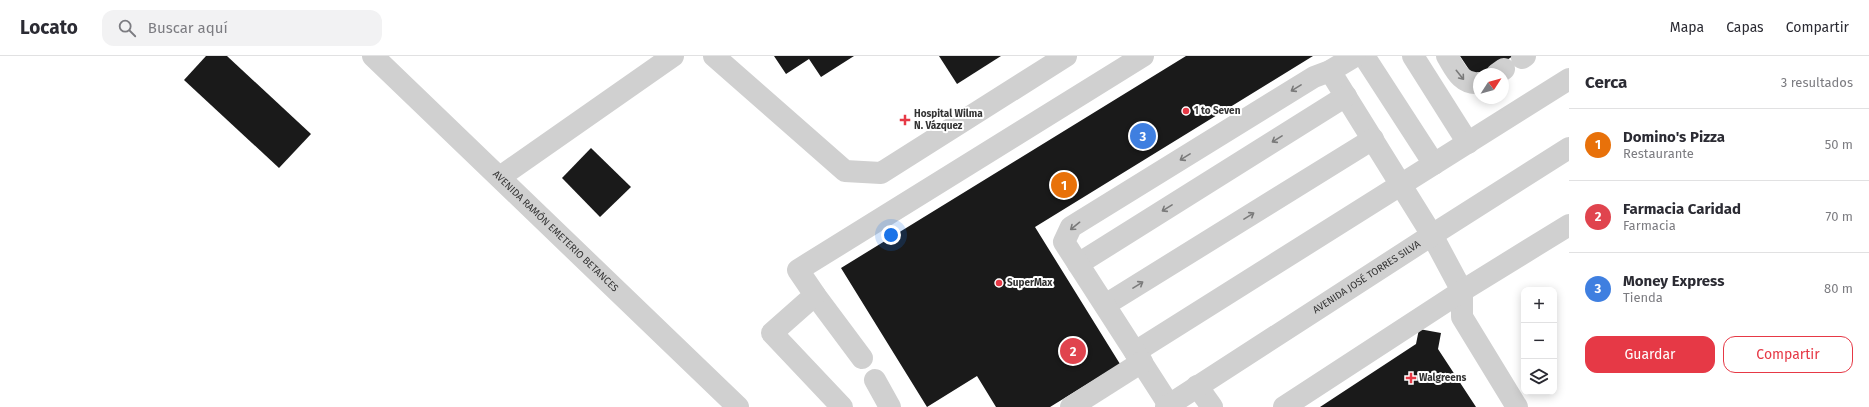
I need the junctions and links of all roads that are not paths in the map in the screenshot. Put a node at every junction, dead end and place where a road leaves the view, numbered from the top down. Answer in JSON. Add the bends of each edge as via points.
{"nodes":[{"id":1,"x":373,"y":56,"type":"edge"},
{"id":2,"x":673,"y":56,"type":"edge"},
{"id":3,"x":714,"y":56,"type":"edge"},
{"id":4,"x":1066,"y":56,"type":"edge"},
{"id":5,"x":1143,"y":56,"type":"edge"},
{"id":6,"x":1355,"y":56,"type":"edge"},
{"id":7,"x":1364,"y":56,"type":"edge"},
{"id":8,"x":1413,"y":56,"type":"edge"},
{"id":9,"x":1447,"y":56,"type":"edge"},
{"id":10,"x":1330,"y":71,"type":"junction"},
{"id":11,"x":1569,"y":79,"type":"edge"},
{"id":12,"x":1473,"y":82,"type":"edge"},
{"id":13,"x":1346,"y":96,"type":"junction"},
{"id":14,"x":1373,"y":140,"type":"junction"},
{"id":15,"x":1468,"y":143,"type":"junction"},
{"id":16,"x":1569,"y":148,"type":"edge"},
{"id":17,"x":1434,"y":164,"type":"junction"},
{"id":18,"x":500,"y":177,"type":"junction"},
{"id":19,"x":1401,"y":184,"type":"junction"},
{"id":20,"x":1569,"y":225,"type":"edge"},
{"id":21,"x":1432,"y":234,"type":"junction"},
{"id":22,"x":1078,"y":264,"type":"junction"},
{"id":23,"x":1462,"y":291,"type":"junction"},
{"id":24,"x":815,"y":295,"type":"junction"},
{"id":25,"x":1105,"y":305,"type":"junction"},
{"id":26,"x":1138,"y":357,"type":"junction"},
{"id":27,"x":862,"y":358,"type":"dead end"},
{"id":28,"x":875,"y":380,"type":"dead end"},
{"id":29,"x":1197,"y":386,"type":"junction"},
{"id":30,"x":1167,"y":406,"type":"edge"},
{"id":31,"x":1288,"y":406,"type":"edge"},
{"id":32,"x":738,"y":407,"type":"edge"},
{"id":33,"x":842,"y":407,"type":"edge"},
{"id":34,"x":890,"y":407,"type":"edge"},
{"id":35,"x":1070,"y":407,"type":"edge"},
{"id":36,"x":1212,"y":407,"type":"edge"},
{"id":37,"x":1517,"y":407,"type":"edge"}],
"edges":[{"from":1,"to":18,"type":"street","name":"AVENIDA RAMÓN EMETERIO BETANCES"},
{"from":2,"to":18,"type":"street"},
{"from":3,"to":4,"type":"street","via":[[845,171],[881,173]]},
{"from":5,"to":24,"type":"street","via":[[798,270]]},
{"from":6,"to":10,"type":"street"},
{"from":7,"to":17,"type":"street"},
{"from":8,"to":15,"type":"street"},
{"from":9,"to":12,"type":"street","one_way":true,"via":[[1460,76],[1467,82]]},
{"from":10,"to":13,"type":"street"},
{"from":10,"to":22,"type":"street","one_way":true,"via":[[1314,77],[1071,227],[1064,242]]},
{"from":11,"to":15,"type":"street"},
{"from":13,"to":14,"type":"street"},
{"from":13,"to":22,"type":"street","one_way":true},
{"from":14,"to":19,"type":"street"},
{"from":25,"to":14,"type":"street","one_way":true},
{"from":15,"to":17,"type":"street"},
{"from":16,"to":21,"type":"street","name":"AVENIDA JOSÉ TORRES SILVA"},
{"from":17,"to":19,"type":"street"},
{"from":18,"to":32,"type":"street","name":"AVENIDA RAMÓN EMETERIO BETANCES"},
{"from":19,"to":21,"type":"street"},
{"from":19,"to":26,"type":"street"},
{"from":20,"to":23,"type":"street"},
{"from":21,"to":23,"type":"street"},
{"from":21,"to":29,"type":"street","name":"AVENIDA JOSÉ TORRES SILVA"},
{"from":22,"to":25,"type":"street"},
{"from":23,"to":31,"type":"street"},
{"from":23,"to":37,"type":"street","via":[[1462,317]]},
{"from":24,"to":27,"type":"street"},
{"from":24,"to":33,"type":"street","via":[[772,333]]},
{"from":25,"to":26,"type":"street"},
{"from":26,"to":30,"type":"street"},
{"from":26,"to":35,"type":"street"},
{"from":28,"to":34,"type":"street"},
{"from":29,"to":30,"type":"street","name":"AVENIDA JOSÉ TORRES SILVA"},
{"from":29,"to":36,"type":"street"}]}
